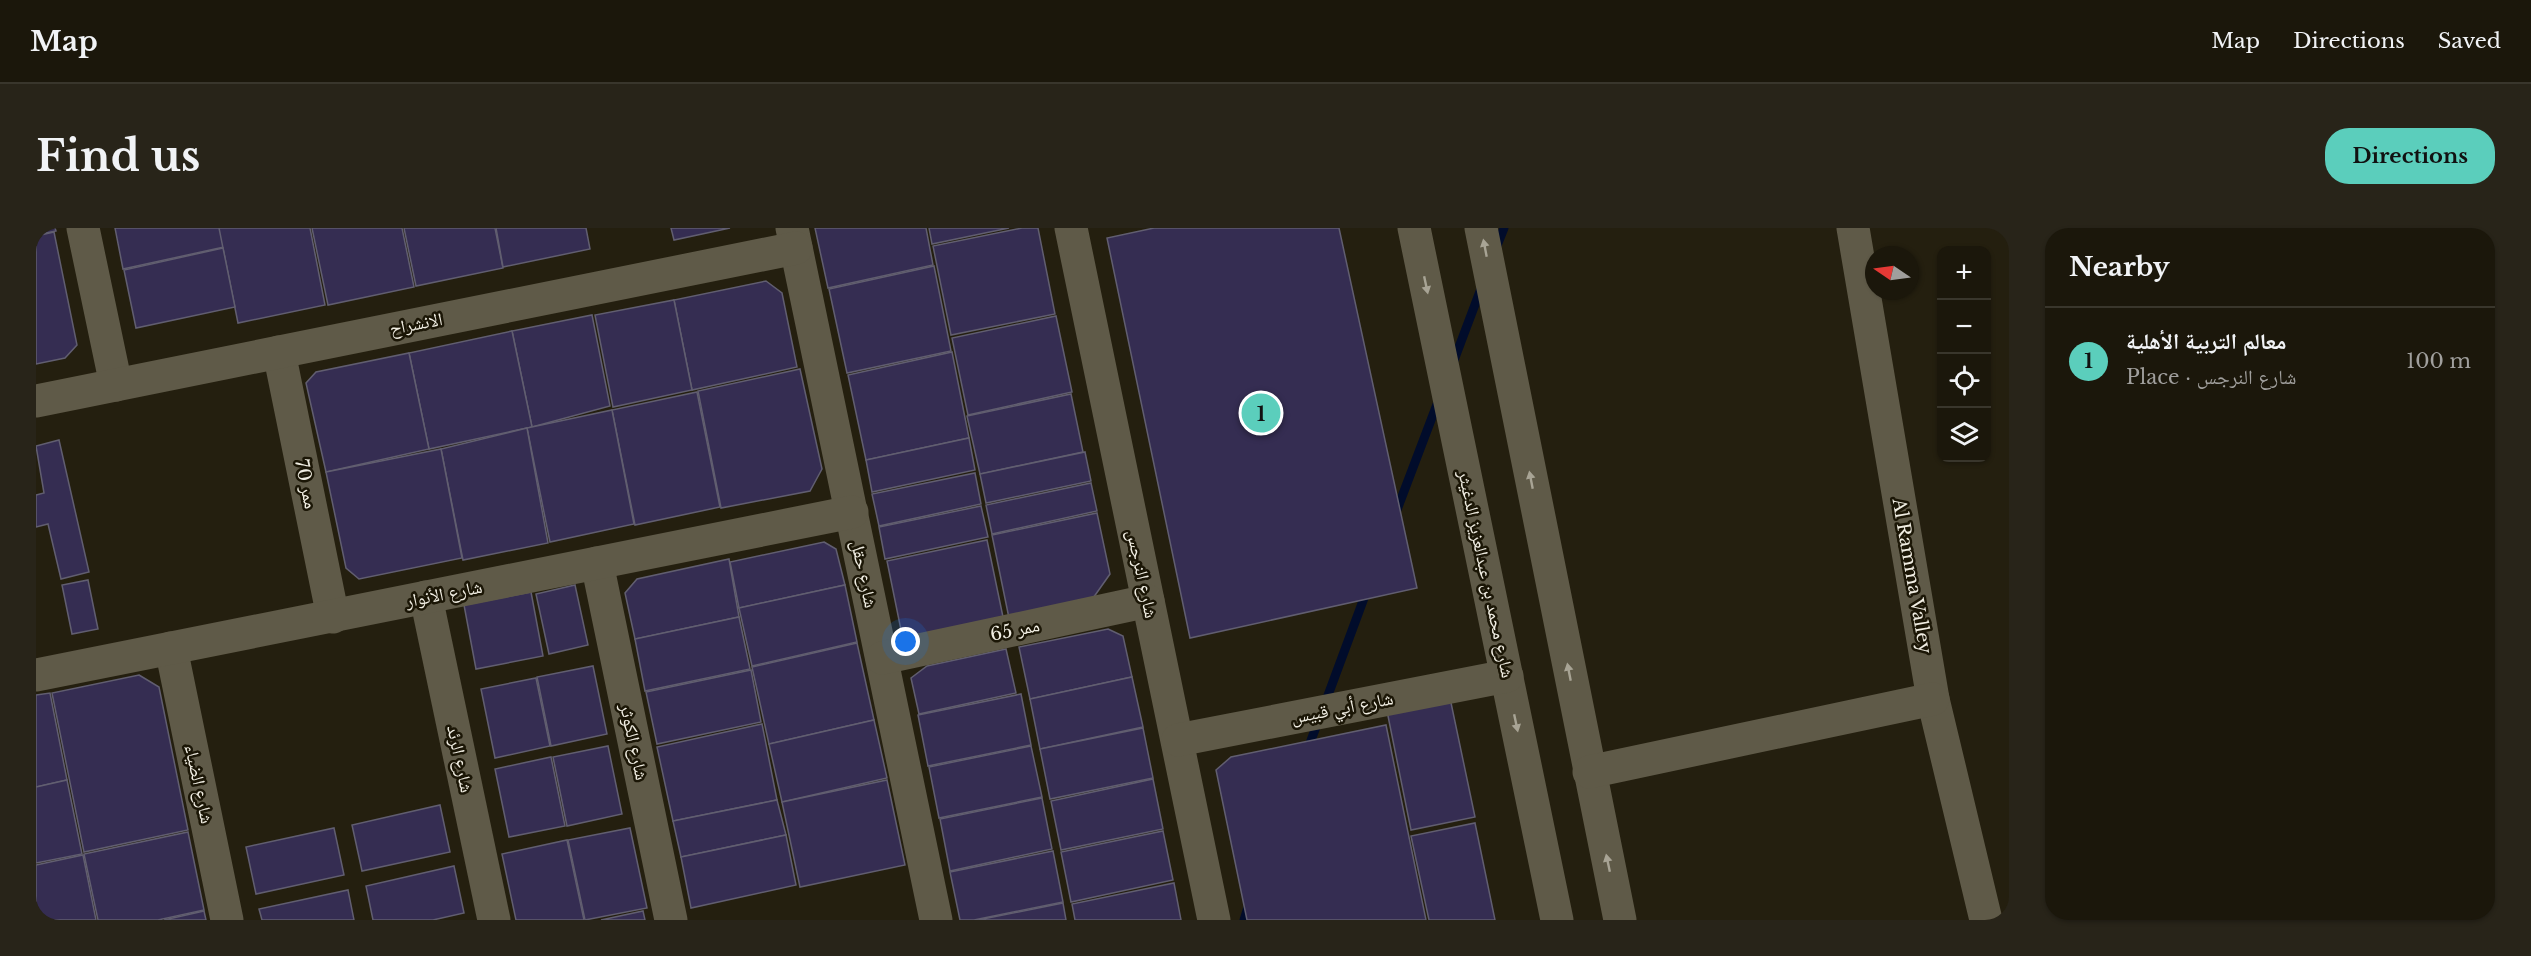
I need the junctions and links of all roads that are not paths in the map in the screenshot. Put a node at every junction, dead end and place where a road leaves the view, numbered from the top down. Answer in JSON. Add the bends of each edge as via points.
{"nodes":[{"id":1,"x":83,"y":228,"type":"edge"},
{"id":2,"x":1071,"y":228,"type":"edge"},
{"id":3,"x":1414,"y":228,"type":"edge"},
{"id":4,"x":1481,"y":228,"type":"edge"},
{"id":5,"x":1853,"y":228,"type":"edge"},
{"id":6,"x":794,"y":238,"type":"edge"},
{"id":7,"x":279,"y":352,"type":"junction"},
{"id":8,"x":116,"y":385,"type":"junction"},
{"id":9,"x":36,"y":401,"type":"edge"},
{"id":10,"x":852,"y":512,"type":"junction"},
{"id":11,"x":597,"y":563,"type":"junction"},
{"id":12,"x":426,"y":597,"type":"junction"},
{"id":13,"x":1148,"y":601,"type":"junction"},
{"id":14,"x":333,"y":617,"type":"junction"},
{"id":15,"x":171,"y":648,"type":"junction"},
{"id":16,"x":882,"y":658,"type":"junction"},
{"id":17,"x":36,"y":675,"type":"edge"},
{"id":18,"x":1507,"y":676,"type":"junction"},
{"id":19,"x":1933,"y":699,"type":"junction"},
{"id":20,"x":1178,"y":740,"type":"junction"},
{"id":21,"x":1589,"y":772,"type":"junction"},
{"id":22,"x":228,"y":920,"type":"edge"},
{"id":23,"x":494,"y":920,"type":"edge"},
{"id":24,"x":670,"y":920,"type":"edge"},
{"id":25,"x":936,"y":920,"type":"edge"},
{"id":26,"x":1214,"y":920,"type":"edge"},
{"id":27,"x":1557,"y":920,"type":"edge"},
{"id":28,"x":1620,"y":920,"type":"edge"},
{"id":29,"x":1986,"y":920,"type":"edge"}],
"edges":[{"from":1,"to":8,"type":"street"},
{"from":2,"to":13,"type":"street","name":"شارع النرجس"},
{"from":3,"to":18,"type":"street","name":"شارع محمد بن عبدالعزيز الدغيثر","one_way":true},
{"from":21,"to":4,"type":"street","one_way":true},
{"from":5,"to":19,"type":"street","name":"Al Ramma Valley"},
{"from":6,"to":7,"type":"street","name":"الانشراح"},
{"from":6,"to":10,"type":"street","name":"شارع حقل"},
{"from":7,"to":8,"type":"street","name":"الانشراح"},
{"from":7,"to":14,"type":"street","name":"ممر 70"},
{"from":8,"to":9,"type":"street","name":"الانشراح"},
{"from":10,"to":11,"type":"street","name":"شارع الأنوار"},
{"from":10,"to":16,"type":"street","name":"شارع حقل"},
{"from":11,"to":12,"type":"street","name":"شارع الأنوار"},
{"from":11,"to":24,"type":"street","name":"شارع الكوثر"},
{"from":12,"to":14,"type":"street","name":"شارع الأنوار"},
{"from":12,"to":23,"type":"street","name":"شارع الرئد"},
{"from":13,"to":16,"type":"street","name":"ممر 65"},
{"from":13,"to":20,"type":"street","name":"شارع النرجس"},
{"from":14,"to":15,"type":"street","name":"شارع الأنوار"},
{"from":15,"to":17,"type":"street","name":"شارع الأنوار"},
{"from":15,"to":22,"type":"street","name":"شارع الضياء"},
{"from":16,"to":25,"type":"street","name":"شارع حقل"},
{"from":18,"to":20,"type":"street","name":"شارع أبي قبيس"},
{"from":18,"to":27,"type":"street","name":"شارع محمد بن عبدالعزيز الدغيثر","one_way":true},
{"from":19,"to":21,"type":"street"},
{"from":19,"to":29,"type":"street","name":"Al Ramma Valley"},
{"from":20,"to":26,"type":"street","name":"شارع النرجس"},
{"from":28,"to":21,"type":"street","one_way":true}]}
